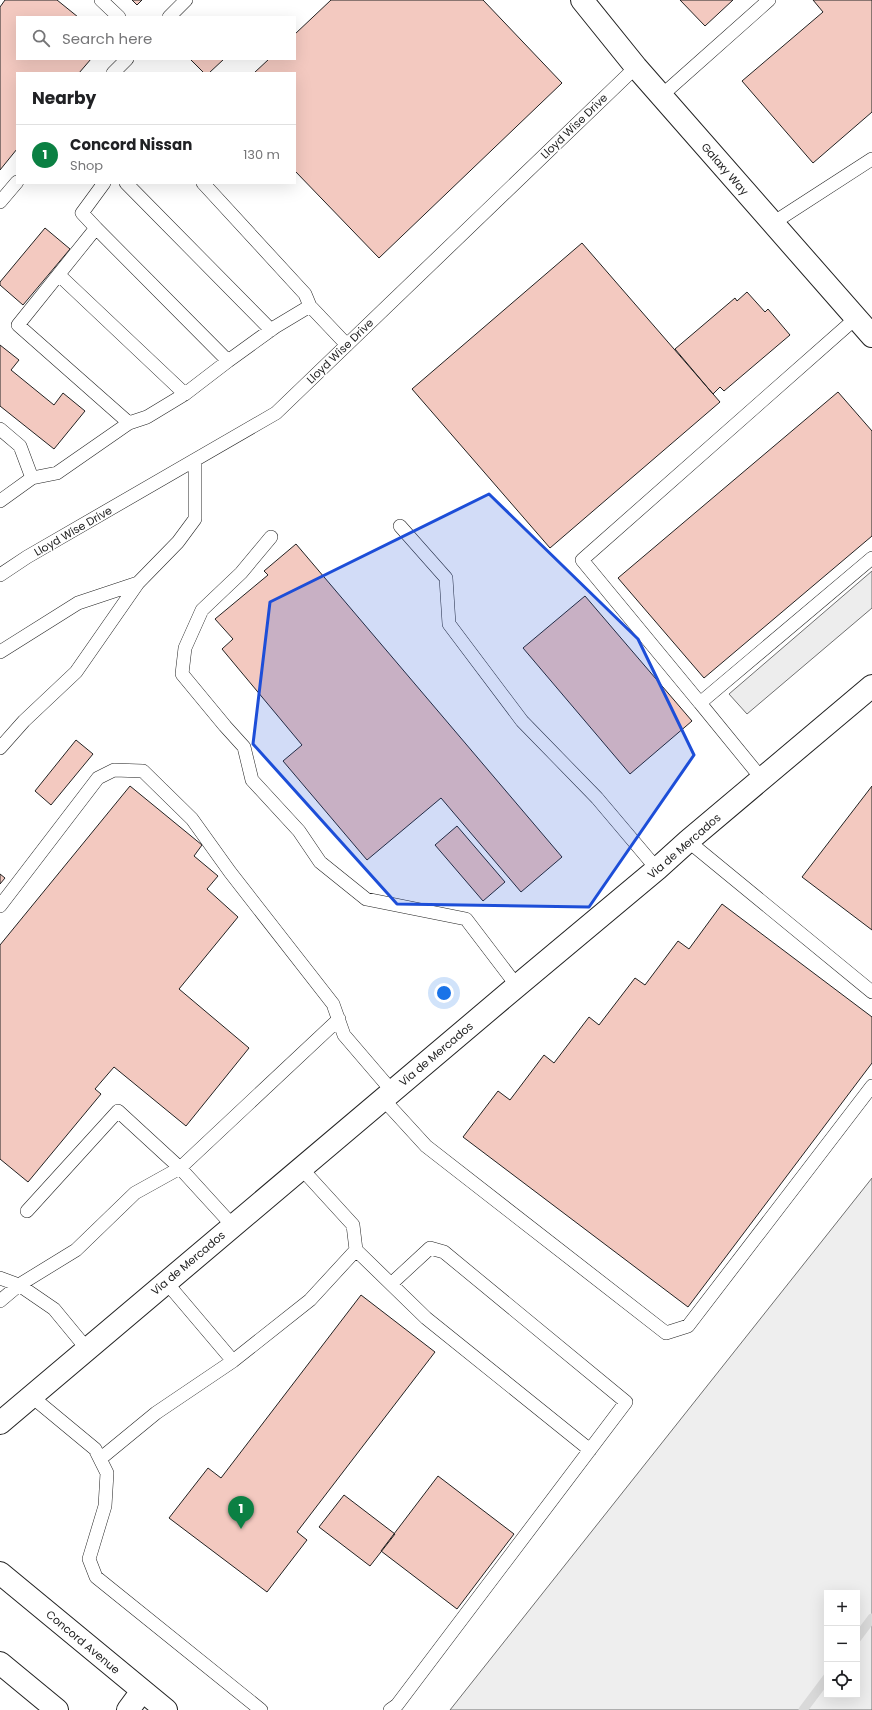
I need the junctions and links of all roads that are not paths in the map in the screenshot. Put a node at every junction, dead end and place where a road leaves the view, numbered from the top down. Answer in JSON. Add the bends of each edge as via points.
{"nodes":[{"id":1,"x":101,"y":0,"type":"edge"},
{"id":2,"x":186,"y":0,"type":"edge"},
{"id":3,"x":582,"y":0,"type":"edge"},
{"id":4,"x":769,"y":0,"type":"edge"},
{"id":5,"x":118,"y":16,"type":"edge"},
{"id":6,"x":170,"y":16,"type":"edge"},
{"id":7,"x":126,"y":60,"type":"edge"},
{"id":8,"x":636,"y":67,"type":"junction"},
{"id":9,"x":113,"y":72,"type":"edge"},
{"id":10,"x":661,"y":96,"type":"junction"},
{"id":11,"x":872,"y":159,"type":"edge"},
{"id":12,"x":16,"y":183,"type":"edge"},
{"id":13,"x":103,"y":184,"type":"edge"},
{"id":14,"x":127,"y":184,"type":"edge"},
{"id":15,"x":204,"y":184,"type":"edge"},
{"id":16,"x":0,"y":202,"type":"edge"},
{"id":17,"x":773,"y":223,"type":"junction"},
{"id":18,"x":96,"y":228,"type":"junction"},
{"id":19,"x":58,"y":275,"type":"junction"},
{"id":20,"x":310,"y":306,"type":"junction"},
{"id":21,"x":856,"y":318,"type":"junction"},
{"id":22,"x":270,"y":330,"type":"junction"},
{"id":23,"x":872,"y":336,"type":"edge"},
{"id":24,"x":346,"y":345,"type":"junction"},
{"id":25,"x":228,"y":360,"type":"junction"},
{"id":26,"x":185,"y":394,"type":"junction"},
{"id":27,"x":129,"y":423,"type":"junction"},
{"id":28,"x":0,"y":430,"type":"edge"},
{"id":29,"x":195,"y":460,"type":"junction"},
{"id":30,"x":32,"y":478,"type":"junction"},
{"id":31,"x":0,"y":501,"type":"edge"},
{"id":32,"x":400,"y":526,"type":"dead end"},
{"id":33,"x":271,"y":538,"type":"dead end"},
{"id":34,"x":872,"y":558,"type":"edge"},
{"id":35,"x":0,"y":575,"type":"edge"},
{"id":36,"x":138,"y":583,"type":"junction"},
{"id":37,"x":0,"y":652,"type":"edge"},
{"id":38,"x":872,"y":686,"type":"edge"},
{"id":39,"x":700,"y":703,"type":"junction"},
{"id":40,"x":0,"y":748,"type":"edge"},
{"id":41,"x":762,"y":779,"type":"junction"},
{"id":42,"x":688,"y":841,"type":"junction"},
{"id":43,"x":657,"y":869,"type":"junction"},
{"id":44,"x":0,"y":906,"type":"edge"},
{"id":45,"x":517,"y":986,"type":"junction"},
{"id":46,"x":872,"y":992,"type":"edge"},
{"id":47,"x":339,"y":1019,"type":"junction"},
{"id":48,"x":872,"y":1086,"type":"edge"},
{"id":49,"x":388,"y":1095,"type":"junction"},
{"id":50,"x":180,"y":1168,"type":"junction"},
{"id":51,"x":301,"y":1168,"type":"junction"},
{"id":52,"x":27,"y":1212,"type":"dead end"},
{"id":53,"x":233,"y":1226,"type":"junction"},
{"id":54,"x":356,"y":1250,"type":"junction"},
{"id":55,"x":0,"y":1278,"type":"edge"},
{"id":56,"x":166,"y":1282,"type":"junction"},
{"id":57,"x":390,"y":1284,"type":"junction"},
{"id":58,"x":19,"y":1285,"type":"junction"},
{"id":59,"x":0,"y":1301,"type":"edge"},
{"id":60,"x":87,"y":1349,"type":"junction"},
{"id":61,"x":233,"y":1361,"type":"junction"},
{"id":62,"x":31,"y":1396,"type":"junction"},
{"id":63,"x":0,"y":1423,"type":"edge"},
{"id":64,"x":590,"y":1450,"type":"junction"},
{"id":65,"x":100,"y":1459,"type":"junction"},
{"id":66,"x":0,"y":1573,"type":"edge"},
{"id":67,"x":0,"y":1663,"type":"edge"},
{"id":68,"x":142,"y":1691,"type":"junction"},
{"id":69,"x":57,"y":1710,"type":"edge"},
{"id":70,"x":128,"y":1710,"type":"edge"},
{"id":71,"x":166,"y":1710,"type":"edge"},
{"id":72,"x":261,"y":1710,"type":"edge"},
{"id":73,"x":390,"y":1710,"type":"edge"}],
"edges":[{"from":1,"to":5,"type":"lane"},
{"from":2,"to":6,"type":"lane"},
{"from":3,"to":8,"type":"street","name":"Galaxy Way"},
{"from":4,"to":10,"type":"lane"},
{"from":7,"to":9,"type":"lane"},
{"from":8,"to":10,"type":"street","name":"Galaxy Way"},
{"from":8,"to":24,"type":"lane","name":"Lloyd Wise Drive"},
{"from":10,"to":17,"type":"street","name":"Galaxy Way"},
{"from":11,"to":17,"type":"lane"},
{"from":12,"to":16,"type":"lane"},
{"from":13,"to":18,"type":"lane","via":[[82,213]]},
{"from":14,"to":22,"type":"lane"},
{"from":15,"to":20,"type":"lane","via":[[304,294]]},
{"from":17,"to":21,"type":"street","name":"Galaxy Way"},
{"from":18,"to":19,"type":"lane"},
{"from":18,"to":25,"type":"lane"},
{"from":19,"to":26,"type":"lane"},
{"from":19,"to":27,"type":"lane","via":[[18,325]]},
{"from":20,"to":22,"type":"lane"},
{"from":20,"to":24,"type":"lane"},
{"from":21,"to":23,"type":"street","name":"Galaxy Way"},
{"from":21,"to":39,"type":"lane","via":[[582,560]]},
{"from":22,"to":25,"type":"lane"},
{"from":24,"to":29,"type":"lane","name":"Lloyd Wise Drive","via":[[276,413]]},
{"from":25,"to":26,"type":"lane"},
{"from":26,"to":27,"type":"lane","via":[[147,417]]},
{"from":27,"to":30,"type":"lane","via":[[57,473]]},
{"from":28,"to":30,"type":"lane","via":[[20,446]]},
{"from":29,"to":35,"type":"lane","name":"Lloyd Wise Drive"},
{"from":29,"to":36,"type":"lane","via":[[195,519],[178,542]]},
{"from":30,"to":31,"type":"lane"},
{"from":32,"to":43,"type":"lane","via":[[446,578],[449,624],[522,721],[597,798]]},
{"from":33,"to":45,"type":"lane","via":[[241,573],[202,610],[185,648],[182,674],[244,747],[252,780],[299,831],[320,862],[366,899],[466,919]]},
{"from":34,"to":39,"type":"lane"},
{"from":36,"to":37,"type":"lane","via":[[78,603]]},
{"from":36,"to":40,"type":"lane","via":[[76,672],[24,721]]},
{"from":38,"to":41,"type":"street","name":"Via de Mercados"},
{"from":39,"to":41,"type":"lane"},
{"from":41,"to":42,"type":"street","name":"Via de Mercados"},
{"from":42,"to":43,"type":"street","name":"Via de Mercados"},
{"from":42,"to":46,"type":"lane"},
{"from":43,"to":45,"type":"street","name":"Via de Mercados"},
{"from":44,"to":47,"type":"lane","via":[[98,778],[114,770],[143,771],[192,819],[333,1004]]},
{"from":45,"to":49,"type":"street","name":"Via de Mercados"},
{"from":47,"to":49,"type":"lane","via":[[344,1035]]},
{"from":47,"to":50,"type":"lane"},
{"from":48,"to":49,"type":"lane","via":[[688,1326],[666,1333],[426,1146]]},
{"from":49,"to":51,"type":"street","name":"Via de Mercados"},
{"from":50,"to":52,"type":"lane","via":[[118,1111]]},
{"from":50,"to":53,"type":"lane"},
{"from":50,"to":58,"type":"lane","via":[[135,1193],[76,1250]]},
{"from":51,"to":53,"type":"street","name":"Via de Mercados"},
{"from":51,"to":54,"type":"lane","via":[[353,1225]]},
{"from":53,"to":56,"type":"street","name":"Via de Mercados"},
{"from":54,"to":57,"type":"lane"},
{"from":54,"to":61,"type":"lane","via":[[310,1300]]},
{"from":55,"to":58,"type":"lane"},
{"from":56,"to":60,"type":"street","name":"Via de Mercados"},
{"from":56,"to":61,"type":"lane"},
{"from":57,"to":64,"type":"lane","via":[[426,1318]]},
{"from":57,"to":64,"type":"lane","via":[[430,1248],[444,1252],[626,1402]]},
{"from":58,"to":59,"type":"lane"},
{"from":58,"to":60,"type":"lane","via":[[54,1309]]},
{"from":60,"to":62,"type":"street","name":"Via de Mercados"},
{"from":61,"to":65,"type":"lane","via":[[156,1413]]},
{"from":62,"to":63,"type":"street","name":"Via de Mercados"},
{"from":62,"to":65,"type":"lane","via":[[95,1449]]},
{"from":64,"to":73,"type":"lane","via":[[397,1705]]},
{"from":65,"to":72,"type":"lane","via":[[107,1473],[105,1506],[89,1559],[96,1577]]},
{"from":66,"to":68,"type":"street","name":"Concord Avenue"},
{"from":67,"to":69,"type":"street"},
{"from":68,"to":70,"type":"street"},
{"from":68,"to":71,"type":"street","name":"Concord Avenue"}]}
